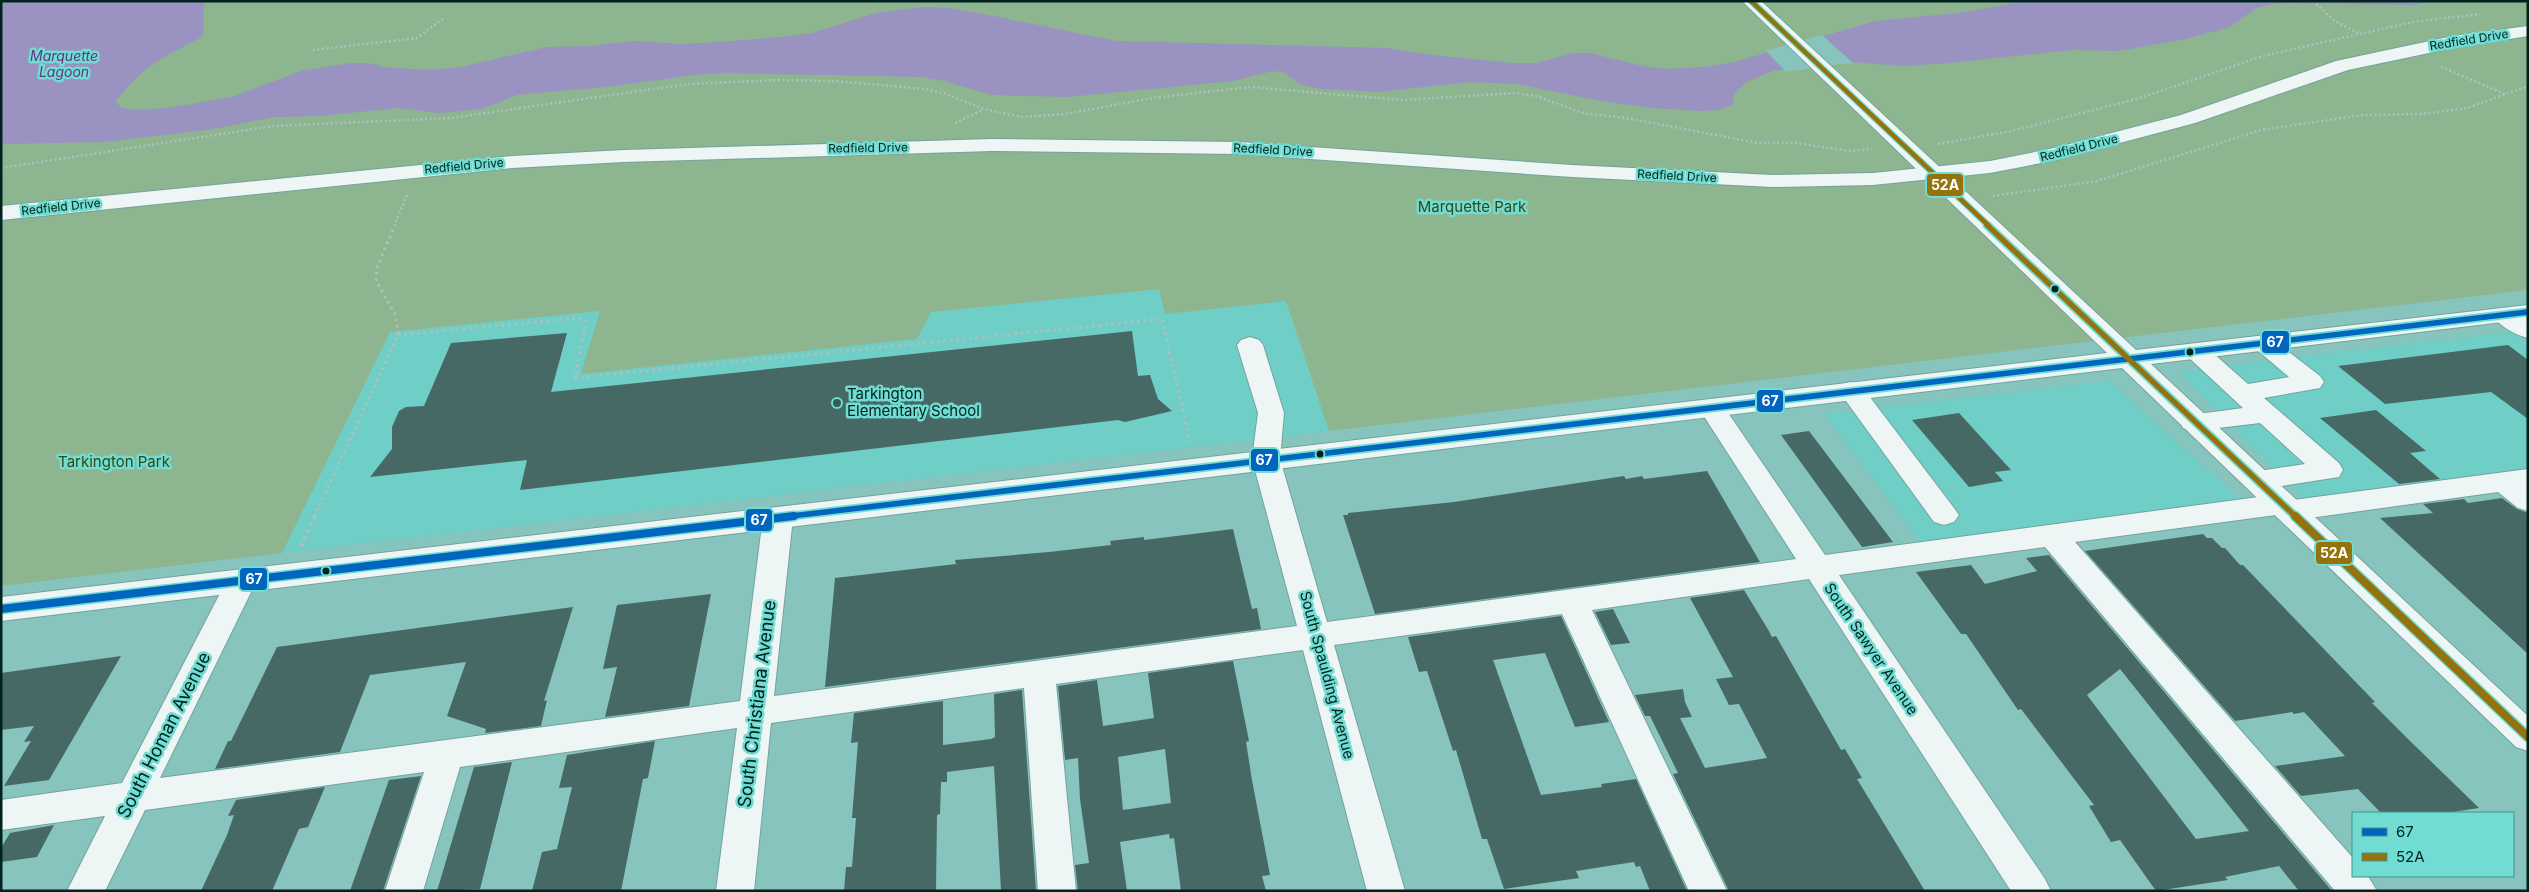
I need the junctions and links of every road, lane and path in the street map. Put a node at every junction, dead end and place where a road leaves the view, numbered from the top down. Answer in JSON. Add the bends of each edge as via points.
{"nodes":[{"id":1,"x":1751,"y":1,"type":"edge"},
{"id":2,"x":2313,"y":1,"type":"edge"},
{"id":3,"x":2481,"y":14,"type":"dead end"},
{"id":4,"x":444,"y":18,"type":"dead end"},
{"id":5,"x":2528,"y":31,"type":"edge"},
{"id":6,"x":2361,"y":34,"type":"junction"},
{"id":7,"x":2368,"y":37,"type":"dead end"},
{"id":8,"x":313,"y":50,"type":"dead end"},
{"id":9,"x":2438,"y":66,"type":"dead end"},
{"id":10,"x":2528,"y":86,"type":"edge"},
{"id":11,"x":2505,"y":94,"type":"junction"},
{"id":12,"x":1933,"y":144,"type":"dead end"},
{"id":13,"x":1872,"y":150,"type":"dead end"},
{"id":14,"x":1,"y":168,"type":"edge"},
{"id":15,"x":1935,"y":174,"type":"junction"},
{"id":16,"x":408,"y":192,"type":"dead end"},
{"id":17,"x":1990,"y":196,"type":"dead end"},
{"id":18,"x":1,"y":213,"type":"edge"},
{"id":19,"x":2516,"y":314,"type":"edge"},
{"id":20,"x":2528,"y":331,"type":"edge"},
{"id":21,"x":398,"y":334,"type":"junction"},
{"id":22,"x":2263,"y":344,"type":"junction"},
{"id":23,"x":1250,"y":346,"type":"dead end"},
{"id":24,"x":2196,"y":352,"type":"junction"},
{"id":25,"x":2127,"y":359,"type":"junction"},
{"id":26,"x":1851,"y":390,"type":"junction"},
{"id":27,"x":2242,"y":392,"type":"junction"},
{"id":28,"x":1711,"y":407,"type":"junction"},
{"id":29,"x":2266,"y":414,"type":"junction"},
{"id":30,"x":2193,"y":422,"type":"junction"},
{"id":31,"x":1190,"y":442,"type":"dead end"},
{"id":32,"x":1266,"y":459,"type":"junction"},
{"id":33,"x":2515,"y":479,"type":"edge"},
{"id":34,"x":2256,"y":480,"type":"junction"},
{"id":35,"x":2528,"y":501,"type":"edge"},
{"id":36,"x":2284,"y":507,"type":"junction"},
{"id":37,"x":1944,"y":515,"type":"dead end"},
{"id":38,"x":778,"y":517,"type":"junction"},
{"id":39,"x":2052,"y":535,"type":"junction"},
{"id":40,"x":298,"y":550,"type":"dead end"},
{"id":41,"x":1817,"y":567,"type":"junction"},
{"id":42,"x":242,"y":580,"type":"junction"},
{"id":43,"x":1572,"y":601,"type":"junction"},
{"id":44,"x":1,"y":609,"type":"edge"},
{"id":45,"x":1316,"y":636,"type":"junction"},
{"id":46,"x":1038,"y":673,"type":"junction"},
{"id":47,"x":756,"y":712,"type":"junction"},
{"id":48,"x":2528,"y":737,"type":"edge"},
{"id":49,"x":447,"y":754,"type":"junction"},
{"id":50,"x":133,"y":796,"type":"junction"},
{"id":51,"x":1,"y":815,"type":"edge"},
{"id":52,"x":86,"y":891,"type":"edge"},
{"id":53,"x":404,"y":891,"type":"edge"},
{"id":54,"x":735,"y":891,"type":"edge"},
{"id":55,"x":1056,"y":891,"type":"edge"},
{"id":56,"x":1386,"y":891,"type":"edge"},
{"id":57,"x":1708,"y":891,"type":"edge"},
{"id":58,"x":2032,"y":891,"type":"edge"},
{"id":59,"x":2358,"y":891,"type":"edge"}],
"edges":[{"from":1,"to":15,"type":"main road"},
{"from":2,"to":6,"type":"path","via":[[2335,21]]},
{"from":3,"to":6,"type":"path","via":[[2413,22]]},
{"from":4,"to":8,"type":"path","via":[[417,38]]},
{"from":5,"to":15,"type":"main road","name":"Redfield Drive","via":[[2350,63],[2188,119],[2111,141],[1990,167]]},
{"from":6,"to":7,"type":"path"},
{"from":6,"to":12,"type":"path","via":[[2263,56],[2140,98],[2012,131]]},
{"from":9,"to":11,"type":"path"},
{"from":10,"to":11,"type":"path"},
{"from":11,"to":17,"type":"path","via":[[2484,103],[2444,112],[2363,115],[2277,127],[2097,181]]},
{"from":13,"to":14,"type":"path","via":[[1758,143],[1583,113],[1536,96],[1515,93],[1403,100],[1250,87],[1152,98],[1065,114],[1022,117],[984,109],[925,89],[836,81],[768,80],[663,87],[451,118],[273,126]]},
{"from":15,"to":18,"type":"main road","name":"Redfield Drive","via":[[1864,180],[1773,181],[1239,148],[992,146],[512,162]]},
{"from":15,"to":25,"type":"main road"},
{"from":16,"to":21,"type":"path","via":[[377,268],[376,281],[396,316]]},
{"from":19,"to":20,"type":"main road"},
{"from":19,"to":22,"type":"main road"},
{"from":21,"to":31,"type":"path","via":[[578,318],[586,321],[575,378],[1162,320]]},
{"from":21,"to":40,"type":"path"},
{"from":22,"to":24,"type":"main road"},
{"from":22,"to":27,"type":"main road","via":[[2311,382]]},
{"from":23,"to":32,"type":"main road","via":[[1270,413]]},
{"from":24,"to":25,"type":"main road"},
{"from":24,"to":27,"type":"main road"},
{"from":25,"to":26,"type":"main road"},
{"from":25,"to":30,"type":"main road"},
{"from":26,"to":28,"type":"main road"},
{"from":26,"to":37,"type":"main road"},
{"from":27,"to":29,"type":"main road"},
{"from":28,"to":32,"type":"main road"},
{"from":28,"to":41,"type":"main road","name":"South Sawyer Avenue"},
{"from":29,"to":30,"type":"main road"},
{"from":29,"to":34,"type":"main road","via":[[2329,470]]},
{"from":30,"to":34,"type":"main road"},
{"from":32,"to":38,"type":"main road"},
{"from":32,"to":45,"type":"main road","name":"South Spaulding Avenue"},
{"from":33,"to":35,"type":"main road"},
{"from":33,"to":36,"type":"main road"},
{"from":34,"to":36,"type":"main road"},
{"from":36,"to":39,"type":"main road"},
{"from":36,"to":48,"type":"main road"},
{"from":38,"to":42,"type":"main road"},
{"from":38,"to":47,"type":"main road","name":"South Christiana Avenue"},
{"from":39,"to":41,"type":"main road"},
{"from":39,"to":59,"type":"main road"},
{"from":41,"to":43,"type":"main road"},
{"from":41,"to":58,"type":"main road","name":"South Sawyer Avenue"},
{"from":42,"to":44,"type":"main road"},
{"from":42,"to":50,"type":"main road","name":"South Homan Avenue"},
{"from":43,"to":45,"type":"main road"},
{"from":43,"to":57,"type":"main road"},
{"from":45,"to":46,"type":"main road"},
{"from":45,"to":56,"type":"main road","name":"South Spaulding Avenue"},
{"from":46,"to":47,"type":"main road"},
{"from":46,"to":55,"type":"main road"},
{"from":47,"to":49,"type":"main road"},
{"from":47,"to":54,"type":"main road","name":"South Christiana Avenue"},
{"from":49,"to":50,"type":"main road"},
{"from":49,"to":53,"type":"main road"},
{"from":50,"to":51,"type":"main road"},
{"from":50,"to":52,"type":"main road","name":"South Homan Avenue"}]}
